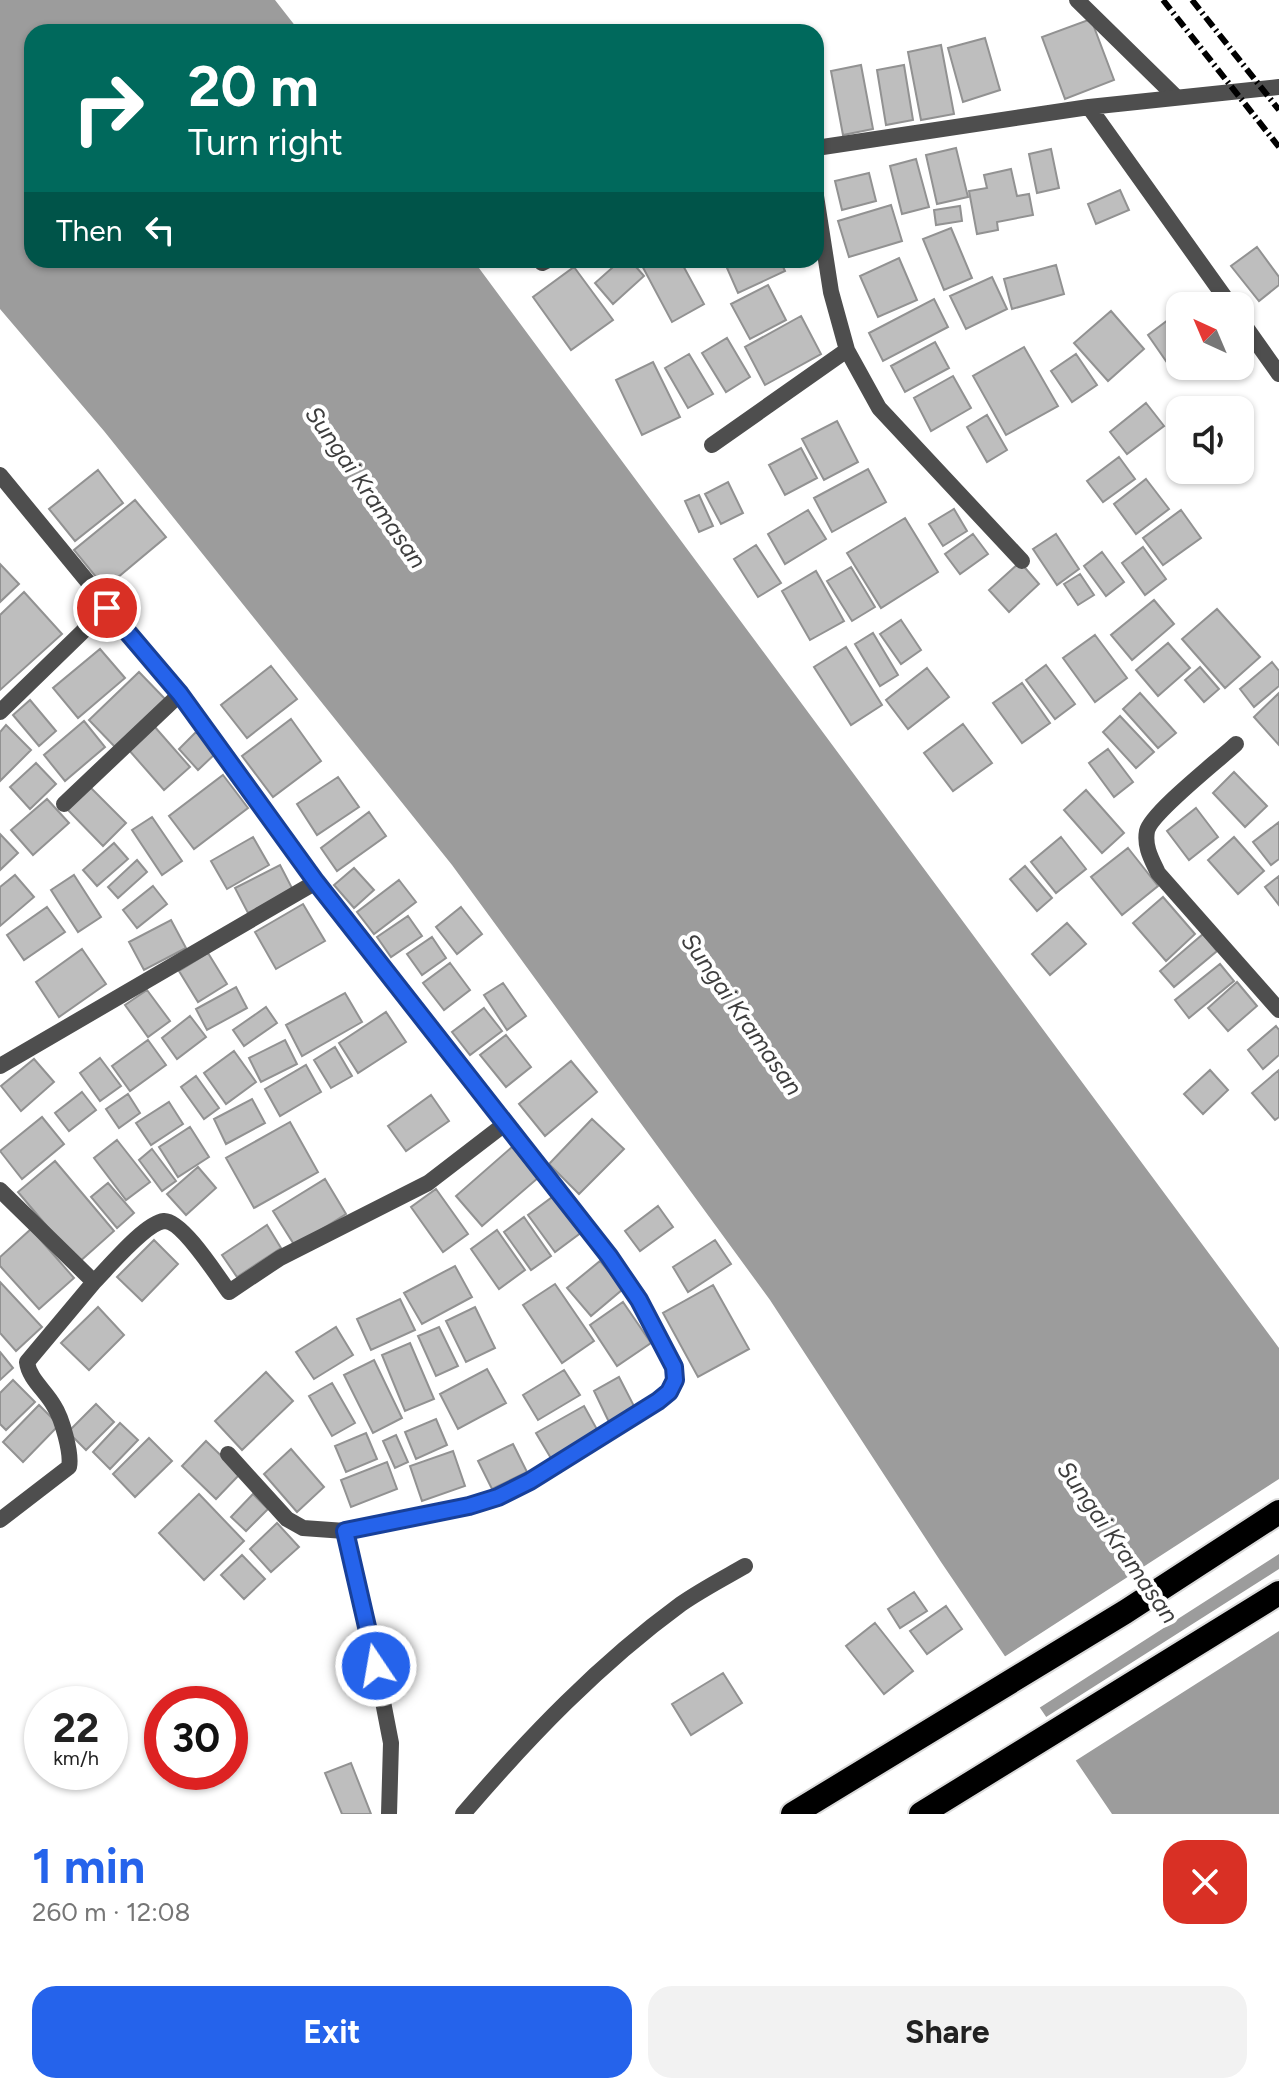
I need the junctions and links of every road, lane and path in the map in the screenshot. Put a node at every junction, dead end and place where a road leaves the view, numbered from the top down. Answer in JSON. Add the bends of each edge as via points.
{"nodes":[{"id":1,"x":1077,"y":0,"type":"edge"},
{"id":2,"x":1279,"y":87,"type":"edge"},
{"id":3,"x":1175,"y":96,"type":"junction"},
{"id":4,"x":1089,"y":107,"type":"junction"},
{"id":5,"x":824,"y":147,"type":"edge"},
{"id":6,"x":824,"y":247,"type":"edge"},
{"id":7,"x":1221,"y":292,"type":"edge"},
{"id":8,"x":1254,"y":339,"type":"edge"},
{"id":9,"x":847,"y":350,"type":"junction"},
{"id":10,"x":1279,"y":374,"type":"edge"},
{"id":11,"x":712,"y":445,"type":"dead end"},
{"id":12,"x":0,"y":475,"type":"edge"},
{"id":13,"x":1022,"y":561,"type":"dead end"},
{"id":14,"x":107,"y":608,"type":"junction"},
{"id":15,"x":180,"y":694,"type":"junction"},
{"id":16,"x":0,"y":712,"type":"edge"},
{"id":17,"x":1236,"y":744,"type":"dead end"},
{"id":18,"x":64,"y":804,"type":"dead end"},
{"id":19,"x":316,"y":882,"type":"junction"},
{"id":20,"x":1279,"y":1010,"type":"edge"},
{"id":21,"x":0,"y":1066,"type":"edge"},
{"id":22,"x":506,"y":1123,"type":"junction"},
{"id":23,"x":0,"y":1190,"type":"edge"},
{"id":24,"x":94,"y":1282,"type":"junction"},
{"id":25,"x":228,"y":1454,"type":"dead end"},
{"id":26,"x":1279,"y":1512,"type":"edge"},
{"id":27,"x":0,"y":1520,"type":"edge"},
{"id":28,"x":345,"y":1531,"type":"junction"},
{"id":29,"x":745,"y":1566,"type":"dead end"},
{"id":30,"x":1279,"y":1593,"type":"edge"},
{"id":31,"x":389,"y":1814,"type":"edge"},
{"id":32,"x":463,"y":1814,"type":"edge"},
{"id":33,"x":793,"y":1814,"type":"edge"},
{"id":34,"x":921,"y":1814,"type":"edge"}],
"edges":[{"from":1,"to":3,"type":"street"},
{"from":2,"to":3,"type":"street"},
{"from":3,"to":4,"type":"street"},
{"from":4,"to":5,"type":"street"},
{"from":4,"to":7,"type":"street"},
{"from":6,"to":9,"type":"street"},
{"from":8,"to":10,"type":"street"},
{"from":9,"to":11,"type":"street"},
{"from":9,"to":13,"type":"street","via":[[879,408]]},
{"from":12,"to":14,"type":"street"},
{"from":14,"to":15,"type":"street"},
{"from":14,"to":16,"type":"street"},
{"from":15,"to":18,"type":"street"},
{"from":15,"to":19,"type":"street"},
{"from":17,"to":20,"type":"street","via":[[1160,812],[1147,830],[1148,852],[1158,873]]},
{"from":19,"to":21,"type":"street"},
{"from":19,"to":22,"type":"street"},
{"from":22,"to":24,"type":"street","via":[[428,1183],[280,1258],[229,1292],[179,1225],[165,1221],[150,1226]]},
{"from":22,"to":28,"type":"street","via":[[639,1300],[674,1367],[675,1380],[658,1401],[498,1497]]},
{"from":23,"to":24,"type":"street"},
{"from":24,"to":27,"type":"street","via":[[27,1362],[61,1420],[69,1467]]},
{"from":25,"to":28,"type":"street","via":[[287,1519],[303,1528]]},
{"from":26,"to":33,"type":"highway"},
{"from":28,"to":31,"type":"street","via":[[391,1743]]},
{"from":29,"to":32,"type":"street","via":[[684,1602],[618,1653],[516,1751]]},
{"from":30,"to":34,"type":"highway"}]}
